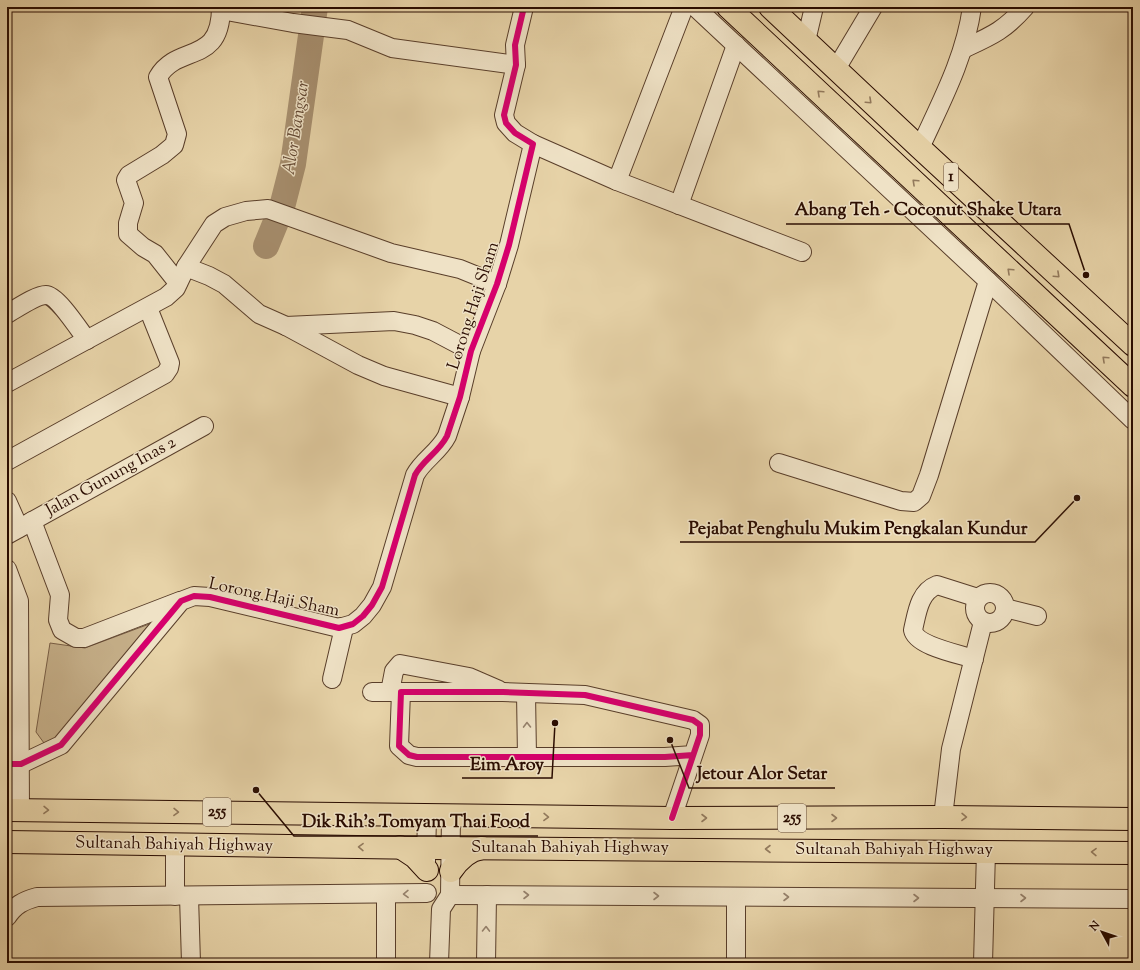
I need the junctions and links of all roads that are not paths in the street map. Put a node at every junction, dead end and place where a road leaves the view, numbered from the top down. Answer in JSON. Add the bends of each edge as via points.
{"nodes":[{"id":1,"x":524,"y":7,"type":"edge"},
{"id":2,"x":684,"y":7,"type":"edge"},
{"id":3,"x":695,"y":7,"type":"edge"},
{"id":4,"x":728,"y":7,"type":"edge"},
{"id":5,"x":770,"y":7,"type":"edge"},
{"id":6,"x":814,"y":7,"type":"edge"},
{"id":7,"x":873,"y":7,"type":"edge"},
{"id":8,"x":972,"y":7,"type":"edge"},
{"id":9,"x":1025,"y":7,"type":"edge"},
{"id":10,"x":221,"y":9,"type":"edge"},
{"id":11,"x":806,"y":41,"type":"junction"},
{"id":12,"x":736,"y":44,"type":"junction"},
{"id":13,"x":963,"y":49,"type":"junction"},
{"id":14,"x":516,"y":65,"type":"junction"},
{"id":15,"x":836,"y":70,"type":"junction"},
{"id":16,"x":533,"y":144,"type":"junction"},
{"id":17,"x":920,"y":148,"type":"junction"},
{"id":18,"x":617,"y":182,"type":"junction"},
{"id":19,"x":679,"y":205,"type":"junction"},
{"id":20,"x":802,"y":252,"type":"dead end"},
{"id":21,"x":186,"y":267,"type":"junction"},
{"id":22,"x":988,"y":281,"type":"junction"},
{"id":23,"x":178,"y":283,"type":"junction"},
{"id":24,"x":497,"y":284,"type":"junction"},
{"id":25,"x":148,"y":308,"type":"junction"},
{"id":26,"x":7,"y":314,"type":"edge"},
{"id":27,"x":286,"y":326,"type":"junction"},
{"id":28,"x":87,"y":340,"type":"junction"},
{"id":29,"x":1133,"y":345,"type":"edge"},
{"id":30,"x":471,"y":351,"type":"junction"},
{"id":31,"x":7,"y":383,"type":"edge"},
{"id":32,"x":1133,"y":386,"type":"edge"},
{"id":33,"x":460,"y":396,"type":"junction"},
{"id":34,"x":1133,"y":420,"type":"edge"},
{"id":35,"x":204,"y":426,"type":"dead end"},
{"id":36,"x":7,"y":460,"type":"edge"},
{"id":37,"x":779,"y":463,"type":"dead end"},
{"id":38,"x":7,"y":501,"type":"edge"},
{"id":39,"x":19,"y":528,"type":"edge"},
{"id":40,"x":7,"y":569,"type":"edge"},
{"id":41,"x":978,"y":598,"type":"junction"},
{"id":42,"x":181,"y":601,"type":"junction"},
{"id":43,"x":1005,"y":608,"type":"junction"},
{"id":44,"x":1037,"y":616,"type":"dead end"},
{"id":45,"x":983,"y":622,"type":"junction"},
{"id":46,"x":13,"y":624,"type":"edge"},
{"id":47,"x":342,"y":627,"type":"junction"},
{"id":48,"x":974,"y":659,"type":"junction"},
{"id":49,"x":332,"y":678,"type":"dead end"},
{"id":50,"x":372,"y":692,"type":"dead end"},
{"id":51,"x":395,"y":692,"type":"junction"},
{"id":52,"x":503,"y":692,"type":"junction"},
{"id":53,"x":526,"y":693,"type":"junction"},
{"id":54,"x":693,"y":755,"type":"junction"},
{"id":55,"x":527,"y":757,"type":"junction"},
{"id":56,"x":14,"y":764,"type":"edge"},
{"id":57,"x":14,"y":810,"type":"edge"},
{"id":58,"x":427,"y":815,"type":"junction"},
{"id":59,"x":451,"y":816,"type":"junction"},
{"id":60,"x":943,"y":817,"type":"junction"},
{"id":61,"x":672,"y":818,"type":"junction"},
{"id":62,"x":1133,"y":819,"type":"edge"},
{"id":63,"x":7,"y":842,"type":"edge"},
{"id":64,"x":175,"y":845,"type":"junction"},
{"id":65,"x":452,"y":847,"type":"junction"},
{"id":66,"x":487,"y":847,"type":"junction"},
{"id":67,"x":400,"y":848,"type":"junction"},
{"id":68,"x":426,"y":848,"type":"junction"},
{"id":69,"x":986,"y":851,"type":"junction"},
{"id":70,"x":1133,"y":853,"type":"edge"},
{"id":71,"x":427,"y":870,"type":"junction"},
{"id":72,"x":451,"y":871,"type":"junction"},
{"id":73,"x":428,"y":893,"type":"junction"},
{"id":74,"x":386,"y":894,"type":"junction"},
{"id":75,"x":487,"y":895,"type":"junction"},
{"id":76,"x":182,"y":896,"type":"junction"},
{"id":77,"x":736,"y":896,"type":"junction"},
{"id":78,"x":984,"y":898,"type":"junction"},
{"id":79,"x":1133,"y":899,"type":"edge"},
{"id":80,"x":446,"y":902,"type":"junction"},
{"id":81,"x":7,"y":917,"type":"edge"},
{"id":82,"x":191,"y":963,"type":"edge"},
{"id":83,"x":386,"y":963,"type":"edge"},
{"id":84,"x":439,"y":963,"type":"edge"},
{"id":85,"x":486,"y":963,"type":"edge"},
{"id":86,"x":736,"y":963,"type":"edge"},
{"id":87,"x":983,"y":963,"type":"edge"}],
"edges":[{"from":1,"to":14,"type":"street","via":[[515,45]]},
{"from":2,"to":18,"type":"street"},
{"from":3,"to":12,"type":"street"},
{"from":32,"to":4,"type":"main road","number":"1","one_way":true},
{"from":5,"to":11,"type":"main road","number":"1"},
{"from":6,"to":11,"type":"street"},
{"from":7,"to":15,"type":"street"},
{"from":8,"to":13,"type":"street"},
{"from":9,"to":13,"type":"street","via":[[1008,26],[995,35]]},
{"from":10,"to":14,"type":"street","via":[[293,23],[348,30],[392,48]]},
{"from":10,"to":23,"type":"street","via":[[217,36],[208,46],[163,68],[158,77],[177,134],[174,145],[129,175],[126,180],[134,203],[128,223],[128,234],[155,254]]},
{"from":11,"to":15,"type":"main road","number":"1"},
{"from":12,"to":19,"type":"street"},
{"from":12,"to":22,"type":"street"},
{"from":13,"to":17,"type":"street"},
{"from":14,"to":16,"type":"street","via":[[504,114],[506,123],[515,133]]},
{"from":15,"to":17,"type":"main road","number":"1","one_way":true},
{"from":16,"to":18,"type":"street"},
{"from":16,"to":24,"type":"street","name":"Lorong Haji Sham"},
{"from":17,"to":29,"type":"main road","number":"1","one_way":true},
{"from":18,"to":19,"type":"street"},
{"from":19,"to":20,"type":"street"},
{"from":21,"to":23,"type":"street"},
{"from":21,"to":24,"type":"street","via":[[214,224],[225,217],[268,209],[391,253],[460,269]]},
{"from":21,"to":27,"type":"street","via":[[224,284],[259,314]]},
{"from":22,"to":34,"type":"street"},
{"from":22,"to":37,"type":"street","via":[[921,496],[914,502],[901,501]]},
{"from":23,"to":25,"type":"street","via":[[166,297]]},
{"from":24,"to":30,"type":"street","name":"Lorong Haji Sham"},
{"from":25,"to":28,"type":"street"},
{"from":25,"to":36,"type":"street","via":[[170,363],[165,374]]},
{"from":26,"to":28,"type":"street","via":[[47,295],[55,299]]},
{"from":27,"to":30,"type":"street","via":[[394,321],[433,331]]},
{"from":27,"to":33,"type":"street","via":[[358,365],[384,376]]},
{"from":28,"to":31,"type":"street"},
{"from":30,"to":33,"type":"street","name":"Lorong Haji Sham"},
{"from":33,"to":47,"type":"street","name":"Lorong Haji Sham","via":[[444,442],[425,460],[415,475],[382,587],[363,616],[353,624]]},
{"from":35,"to":39,"type":"street","name":"Jalan Gunung Inas 2"},
{"from":38,"to":39,"type":"street"},
{"from":39,"to":42,"type":"street","name":"Lorong Haji Sham","via":[[60,595],[58,620],[62,630],[76,638],[84,638]]},
{"from":40,"to":46,"type":"street","via":[[19,601]]},
{"from":41,"to":43,"type":"street","via":[[992,593],[1001,598]]},
{"from":41,"to":45,"type":"street","via":[[975,603],[975,614]]},
{"from":41,"to":48,"type":"street","via":[[937,585],[932,587],[921,600],[913,630],[918,639],[926,643]]},
{"from":42,"to":47,"type":"street","name":"Lorong Haji Sham","via":[[194,596],[210,597]]},
{"from":42,"to":56,"type":"street","via":[[61,745]]},
{"from":43,"to":44,"type":"street"},
{"from":43,"to":45,"type":"street","via":[[997,621]]},
{"from":45,"to":48,"type":"street"},
{"from":46,"to":56,"type":"street"},
{"from":47,"to":49,"type":"street"},
{"from":48,"to":60,"type":"street","via":[[951,748]]},
{"from":50,"to":51,"type":"street"},
{"from":51,"to":52,"type":"street"},
{"from":51,"to":52,"type":"street","via":[[394,671],[400,664],[469,677]]},
{"from":51,"to":55,"type":"street","via":[[399,746],[409,755]]},
{"from":52,"to":53,"type":"street"},
{"from":53,"to":54,"type":"street","via":[[585,695],[693,720],[700,725],[701,730]]},
{"from":55,"to":53,"type":"street","one_way":true},
{"from":54,"to":55,"type":"street"},
{"from":54,"to":61,"type":"street"},
{"from":56,"to":57,"type":"street"},
{"from":57,"to":58,"type":"main road","name":"Sultanah Bahiyah Highway","number":"255","one_way":true},
{"from":58,"to":59,"type":"main road","name":"Sultanah Bahiyah Highway","number":"255"},
{"from":58,"to":68,"type":"street"},
{"from":59,"to":61,"type":"main road","name":"Sultanah Bahiyah Highway","number":"255","one_way":true},
{"from":59,"to":65,"type":"street"},
{"from":61,"to":60,"type":"main road","name":"Sultanah Bahiyah Highway","number":"255","one_way":true},
{"from":60,"to":62,"type":"main road","name":"Sultanah Bahiyah Highway","number":"255","one_way":true},
{"from":63,"to":64,"type":"main road","name":"Sultanah Bahiyah Highway","number":"255"},
{"from":67,"to":64,"type":"main road","name":"Sultanah Bahiyah Highway","number":"255","one_way":true},
{"from":64,"to":76,"type":"street"},
{"from":65,"to":66,"type":"main road","name":"Sultanah Bahiyah Highway","number":"255"},
{"from":65,"to":68,"type":"main road","name":"Sultanah Bahiyah Highway","number":"255"},
{"from":65,"to":72,"type":"street"},
{"from":69,"to":66,"type":"main road","name":"Sultanah Bahiyah Highway","number":"255","one_way":true},
{"from":66,"to":72,"type":"main road","via":[[462,857]]},
{"from":67,"to":68,"type":"main road","name":"Sultanah Bahiyah Highway","number":"255"},
{"from":67,"to":71,"type":"main road","via":[[415,857]]},
{"from":68,"to":71,"type":"street"},
{"from":70,"to":69,"type":"main road","name":"Sultanah Bahiyah Highway","number":"255","one_way":true},
{"from":69,"to":78,"type":"street"},
{"from":71,"to":73,"type":"street"},
{"from":72,"to":80,"type":"street"},
{"from":73,"to":74,"type":"street","one_way":true},
{"from":73,"to":80,"type":"street"},
{"from":74,"to":76,"type":"street"},
{"from":74,"to":83,"type":"street"},
{"from":75,"to":77,"type":"street","one_way":true},
{"from":75,"to":80,"type":"street"},
{"from":85,"to":75,"type":"street","one_way":true},
{"from":76,"to":81,"type":"street","via":[[37,897],[21,902]]},
{"from":76,"to":82,"type":"street"},
{"from":77,"to":78,"type":"street","one_way":true},
{"from":77,"to":86,"type":"street"},
{"from":78,"to":79,"type":"street","one_way":true},
{"from":78,"to":87,"type":"street"},
{"from":80,"to":84,"type":"street"}]}
